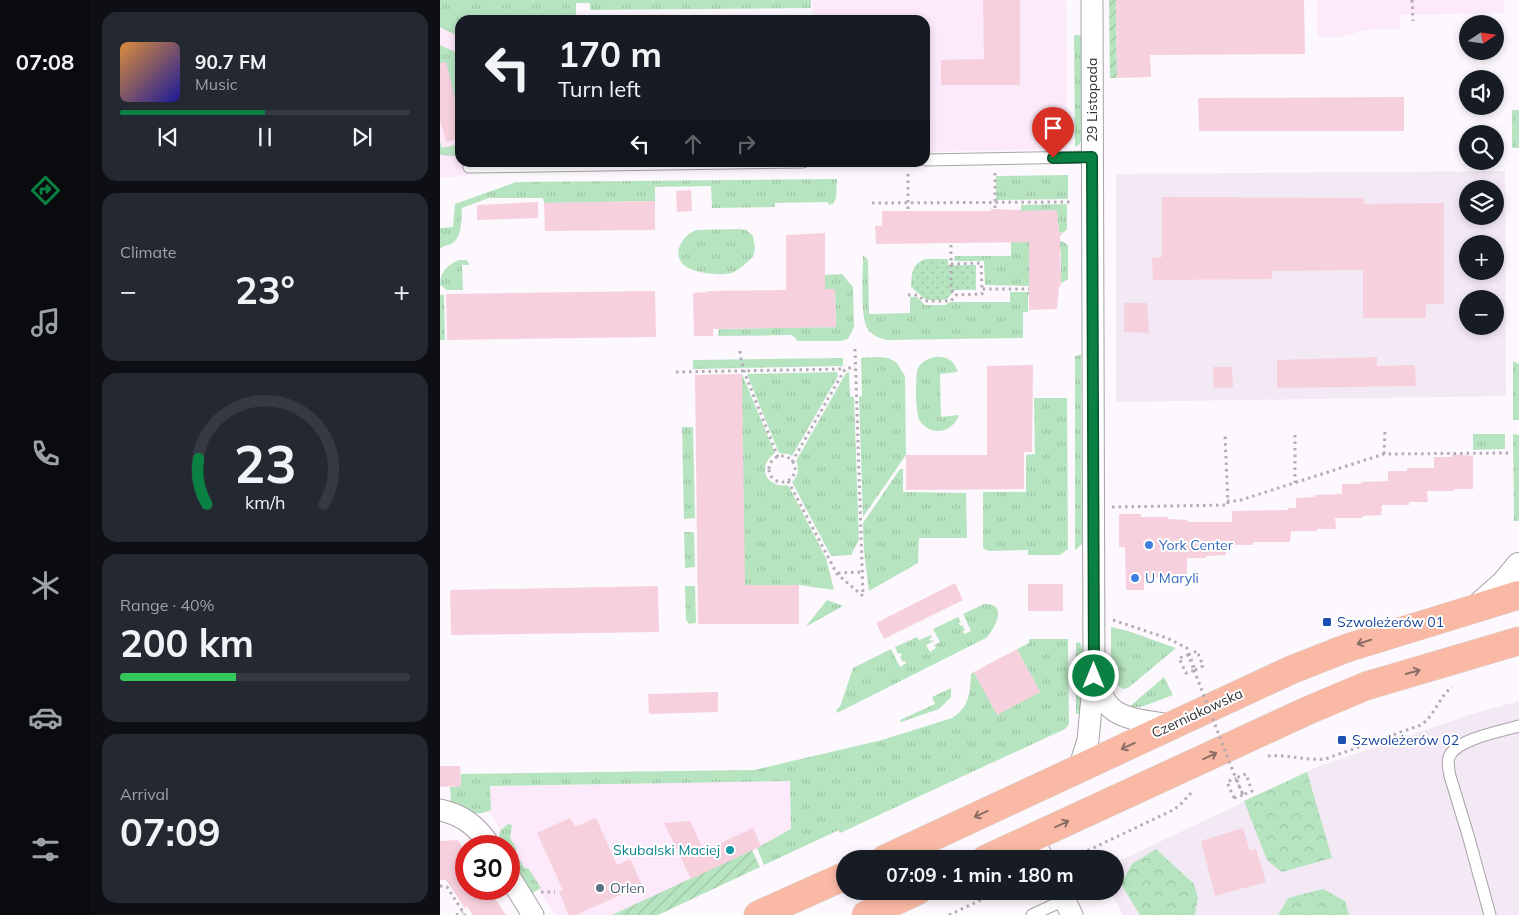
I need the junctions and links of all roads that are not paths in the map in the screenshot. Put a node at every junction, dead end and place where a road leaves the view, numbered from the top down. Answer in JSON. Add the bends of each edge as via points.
{"nodes":[{"id":1,"x":1092,"y":0,"type":"edge"},
{"id":2,"x":1092,"y":157,"type":"junction"},
{"id":3,"x":930,"y":160,"type":"edge"},
{"id":4,"x":1519,"y":566,"type":"edge"},
{"id":5,"x":1519,"y":595,"type":"edge"},
{"id":6,"x":1478,"y":607,"type":"junction"},
{"id":7,"x":1517,"y":640,"type":"edge"},
{"id":8,"x":1094,"y":676,"type":"junction"},
{"id":9,"x":1172,"y":725,"type":"junction"},
{"id":10,"x":1519,"y":726,"type":"edge"},
{"id":11,"x":1079,"y":769,"type":"junction"},
{"id":12,"x":440,"y":810,"type":"edge"},
{"id":13,"x":482,"y":835,"type":"edge"},
{"id":14,"x":1037,"y":848,"type":"edge"},
{"id":15,"x":904,"y":850,"type":"edge"},
{"id":16,"x":836,"y":880,"type":"edge"},
{"id":17,"x":520,"y":894,"type":"edge"},
{"id":18,"x":897,"y":900,"type":"edge"},
{"id":19,"x":1065,"y":902,"type":"edge"},
{"id":20,"x":533,"y":915,"type":"edge"},
{"id":21,"x":758,"y":915,"type":"edge"},
{"id":22,"x":866,"y":915,"type":"edge"},
{"id":23,"x":1032,"y":915,"type":"edge"},
{"id":24,"x":1490,"y":915,"type":"edge"}],
"edges":[{"from":1,"to":2,"type":"street","name":"29 Listopada"},
{"from":2,"to":3,"type":"lane"},
{"from":2,"to":8,"type":"street","name":"29 Listopada"},
{"from":4,"to":6,"type":"street"},
{"from":5,"to":6,"type":"main road","name":"Czerniakowska"},
{"from":6,"to":9,"type":"main road","name":"Czerniakowska","one_way":true,"via":[[1347,648]]},
{"from":14,"to":7,"type":"main road","one_way":true,"via":[[1309,710],[1366,686]]},
{"from":8,"to":9,"type":"street","via":[[1101,693],[1121,714]]},
{"from":8,"to":11,"type":"street","name":"29 Listopada","via":[[1088,740]]},
{"from":9,"to":11,"type":"main road","name":"Czerniakowska","one_way":true},
{"from":10,"to":24,"type":"lane","via":[[1464,742],[1454,748],[1449,757],[1450,776]]},
{"from":11,"to":15,"type":"main road","name":"Czerniakowska","one_way":true},
{"from":12,"to":13,"type":"street","via":[[461,816]]},
{"from":16,"to":21,"type":"main road"},
{"from":17,"to":20,"type":"street"},
{"from":18,"to":22,"type":"main road"},
{"from":19,"to":23,"type":"lane"}]}
